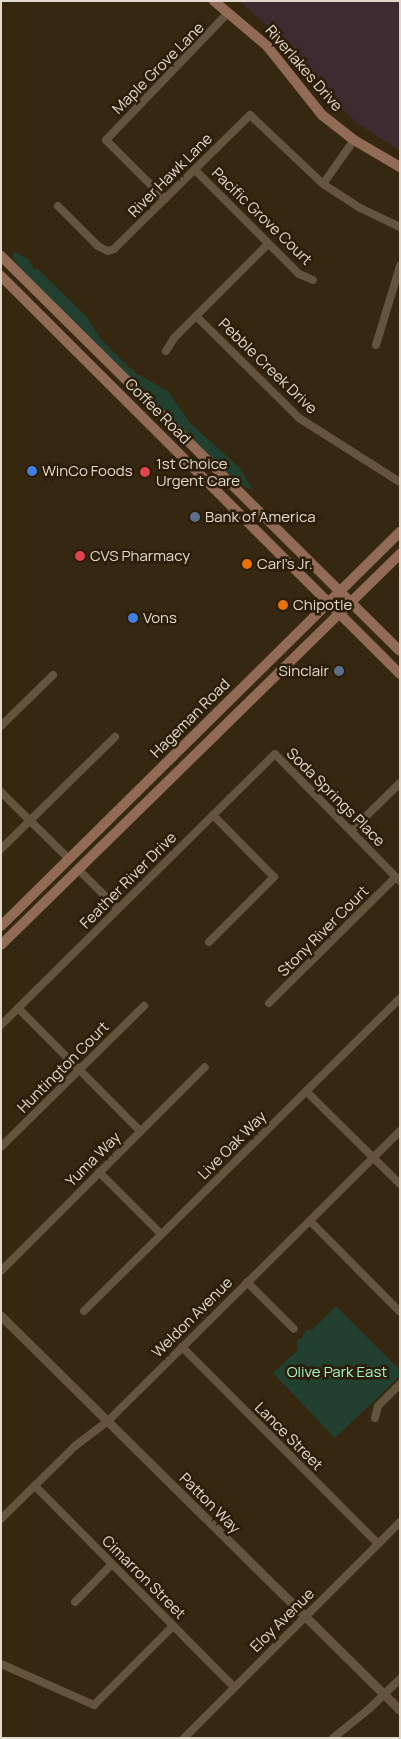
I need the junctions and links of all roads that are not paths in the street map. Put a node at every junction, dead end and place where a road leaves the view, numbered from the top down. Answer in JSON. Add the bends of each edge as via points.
{"nodes":[{"id":1,"x":214,"y":1,"type":"edge"},
{"id":2,"x":228,"y":13,"type":"junction"},
{"id":3,"x":354,"y":140,"type":"junction"},
{"id":4,"x":400,"y":167,"type":"edge"},
{"id":5,"x":195,"y":170,"type":"junction"},
{"id":6,"x":323,"y":184,"type":"junction"},
{"id":7,"x":165,"y":199,"type":"junction"},
{"id":8,"x":58,"y":206,"type":"dead end"},
{"id":9,"x":400,"y":228,"type":"edge"},
{"id":10,"x":268,"y":244,"type":"junction"},
{"id":11,"x":1,"y":256,"type":"edge"},
{"id":12,"x":400,"y":266,"type":"edge"},
{"id":13,"x":1,"y":276,"type":"edge"},
{"id":14,"x":313,"y":280,"type":"dead end"},
{"id":15,"x":196,"y":316,"type":"junction"},
{"id":16,"x":376,"y":345,"type":"dead end"},
{"id":17,"x":166,"y":351,"type":"dead end"},
{"id":18,"x":400,"y":482,"type":"edge"},
{"id":19,"x":400,"y":532,"type":"edge"},
{"id":20,"x":400,"y":554,"type":"edge"},
{"id":21,"x":340,"y":590,"type":"junction"},
{"id":22,"x":352,"y":602,"type":"junction"},
{"id":23,"x":327,"y":603,"type":"junction"},
{"id":24,"x":338,"y":614,"type":"junction"},
{"id":25,"x":400,"y":651,"type":"edge"},
{"id":26,"x":400,"y":674,"type":"edge"},
{"id":27,"x":53,"y":675,"type":"dead end"},
{"id":28,"x":246,"y":684,"type":"junction"},
{"id":29,"x":1,"y":726,"type":"edge"},
{"id":30,"x":115,"y":737,"type":"dead end"},
{"id":31,"x":207,"y":740,"type":"junction"},
{"id":32,"x":275,"y":754,"type":"joint"},
{"id":33,"x":400,"y":783,"type":"edge"},
{"id":34,"x":1,"y":792,"type":"edge"},
{"id":35,"x":121,"y":809,"type":"junction"},
{"id":36,"x":213,"y":816,"type":"junction"},
{"id":37,"x":30,"y":821,"type":"junction"},
{"id":38,"x":351,"y":831,"type":"junction"},
{"id":39,"x":1,"y":849,"type":"edge"},
{"id":40,"x":68,"y":859,"type":"junction"},
{"id":41,"x":78,"y":870,"type":"junction"},
{"id":42,"x":398,"y":879,"type":"edge"},
{"id":43,"x":118,"y":910,"type":"junction"},
{"id":44,"x":36,"y":911,"type":"junction"},
{"id":45,"x":1,"y":926,"type":"edge"},
{"id":46,"x":208,"y":942,"type":"dead end"},
{"id":47,"x":1,"y":945,"type":"edge"},
{"id":48,"x":400,"y":998,"type":"edge"},
{"id":49,"x":269,"y":1003,"type":"dead end"},
{"id":50,"x":144,"y":1006,"type":"dead end"},
{"id":51,"x":18,"y":1008,"type":"junction"},
{"id":52,"x":1,"y":1025,"type":"edge"},
{"id":53,"x":205,"y":1067,"type":"dead end"},
{"id":54,"x":79,"y":1070,"type":"junction"},
{"id":55,"x":306,"y":1091,"type":"junction"},
{"id":56,"x":140,"y":1131,"type":"junction"},
{"id":57,"x":400,"y":1131,"type":"edge"},
{"id":58,"x":1,"y":1147,"type":"edge"},
{"id":59,"x":374,"y":1157,"type":"junction"},
{"id":60,"x":99,"y":1172,"type":"junction"},
{"id":61,"x":400,"y":1184,"type":"edge"},
{"id":62,"x":310,"y":1221,"type":"junction"},
{"id":63,"x":161,"y":1234,"type":"junction"},
{"id":64,"x":1,"y":1271,"type":"edge"},
{"id":65,"x":247,"y":1282,"type":"junction"},
{"id":66,"x":84,"y":1311,"type":"dead end"},
{"id":67,"x":400,"y":1312,"type":"edge"},
{"id":68,"x":1,"y":1316,"type":"edge"},
{"id":69,"x":294,"y":1329,"type":"dead end"},
{"id":70,"x":182,"y":1347,"type":"junction"},
{"id":71,"x":400,"y":1384,"type":"edge"},
{"id":72,"x":375,"y":1418,"type":"dead end"},
{"id":73,"x":108,"y":1421,"type":"junction"},
{"id":74,"x":34,"y":1486,"type":"junction"},
{"id":75,"x":1,"y":1519,"type":"edge"},
{"id":76,"x":400,"y":1522,"type":"edge"},
{"id":77,"x":378,"y":1544,"type":"junction"},
{"id":78,"x":112,"y":1564,"type":"junction"},
{"id":79,"x":75,"y":1602,"type":"dead end"},
{"id":80,"x":305,"y":1617,"type":"junction"},
{"id":81,"x":173,"y":1626,"type":"junction"},
{"id":82,"x":1,"y":1664,"type":"edge"},
{"id":83,"x":400,"y":1679,"type":"edge"},
{"id":84,"x":234,"y":1688,"type":"junction"},
{"id":85,"x":384,"y":1695,"type":"junction"},
{"id":86,"x":400,"y":1710,"type":"edge"},
{"id":87,"x":184,"y":1738,"type":"edge"},
{"id":88,"x":333,"y":1738,"type":"edge"}],
"edges":[{"from":1,"to":2,"type":"main road","name":"Riverlakes Drive"},
{"from":2,"to":3,"type":"main road","name":"Riverlakes Drive","via":[[267,46],[309,100]]},
{"from":2,"to":7,"type":"street","name":"Maple Grove Lane","via":[[106,140]]},
{"from":3,"to":4,"type":"main road","name":"Riverlakes Drive"},
{"from":3,"to":6,"type":"street"},
{"from":5,"to":6,"type":"street","name":"River Hawk Lane","via":[[250,115]]},
{"from":5,"to":7,"type":"street","name":"River Hawk Lane"},
{"from":5,"to":10,"type":"street","name":"Pacific Grove Court"},
{"from":6,"to":9,"type":"street"},
{"from":7,"to":8,"type":"street","name":"River Hawk Lane","via":[[120,244],[108,251],[98,246]]},
{"from":10,"to":14,"type":"street","name":"Pacific Grove Court","via":[[299,274]]},
{"from":10,"to":15,"type":"street"},
{"from":11,"to":21,"type":"main road","name":"Coffee Road"},
{"from":12,"to":16,"type":"street"},
{"from":13,"to":23,"type":"main road","name":"Coffee Road"},
{"from":15,"to":17,"type":"street"},
{"from":15,"to":18,"type":"street","name":"Pebble Creek Drive","via":[[299,418]]},
{"from":19,"to":21,"type":"main road","name":"Hageman Road"},
{"from":20,"to":22,"type":"main road","name":"Hageman Road"},
{"from":21,"to":22,"type":"main road","name":"Coffee Road"},
{"from":21,"to":23,"type":"main road","name":"Hageman Road"},
{"from":22,"to":24,"type":"main road","name":"Hageman Road"},
{"from":22,"to":25,"type":"main road","name":"Coffee Road"},
{"from":23,"to":24,"type":"main road","name":"Coffee Road"},
{"from":23,"to":28,"type":"main road","name":"Hageman Road"},
{"from":24,"to":26,"type":"main road","name":"Coffee Road"},
{"from":24,"to":31,"type":"main road","name":"Hageman Road"},
{"from":27,"to":29,"type":"street"},
{"from":28,"to":31,"type":"main road","via":[[245,694]]},
{"from":28,"to":35,"type":"main road","name":"Hageman Road"},
{"from":30,"to":37,"type":"street"},
{"from":31,"to":41,"type":"main road","name":"Hageman Road"},
{"from":32,"to":36,"type":"street","name":"Feather River Drive"},
{"from":32,"to":38,"type":"street","name":"Soda Springs Place"},
{"from":33,"to":38,"type":"street"},
{"from":34,"to":37,"type":"street"},
{"from":35,"to":40,"type":"main road","name":"Hageman Road"},
{"from":35,"to":41,"type":"main road","via":[[80,860]]},
{"from":36,"to":43,"type":"street","name":"Feather River Drive"},
{"from":36,"to":46,"type":"street","via":[[274,877]]},
{"from":37,"to":39,"type":"street"},
{"from":37,"to":40,"type":"street"},
{"from":38,"to":42,"type":"street","name":"Soda Springs Place"},
{"from":40,"to":44,"type":"main road","via":[[71,868],[42,897]]},
{"from":40,"to":45,"type":"main road","name":"Hageman Road"},
{"from":41,"to":43,"type":"street"},
{"from":41,"to":44,"type":"main road","name":"Hageman Road"},
{"from":42,"to":49,"type":"street","name":"Stony River Court"},
{"from":43,"to":51,"type":"street","name":"Feather River Drive"},
{"from":44,"to":47,"type":"main road","name":"Hageman Road"},
{"from":48,"to":55,"type":"street","name":"Live Oak Way"},
{"from":50,"to":54,"type":"street","name":"Huntington Court"},
{"from":51,"to":52,"type":"street","name":"Feather River Drive"},
{"from":51,"to":54,"type":"street"},
{"from":53,"to":56,"type":"street","name":"Yuma Way"},
{"from":54,"to":56,"type":"street"},
{"from":54,"to":58,"type":"street","name":"Huntington Court"},
{"from":55,"to":59,"type":"street"},
{"from":55,"to":63,"type":"street","name":"Live Oak Way"},
{"from":56,"to":60,"type":"street","name":"Yuma Way"},
{"from":57,"to":59,"type":"street","name":"Weldon Avenue"},
{"from":59,"to":61,"type":"street"},
{"from":59,"to":62,"type":"street","name":"Weldon Avenue"},
{"from":60,"to":63,"type":"street"},
{"from":60,"to":64,"type":"street","name":"Yuma Way"},
{"from":62,"to":65,"type":"street","name":"Weldon Avenue"},
{"from":62,"to":67,"type":"street"},
{"from":63,"to":66,"type":"street","name":"Live Oak Way"},
{"from":65,"to":69,"type":"street"},
{"from":65,"to":70,"type":"street","name":"Weldon Avenue"},
{"from":68,"to":73,"type":"street","name":"Patton Way"},
{"from":70,"to":73,"type":"street","name":"Weldon Avenue"},
{"from":70,"to":77,"type":"street","name":"Lance Street"},
{"from":71,"to":72,"type":"street","via":[[378,1406]]},
{"from":73,"to":74,"type":"street","name":"Weldon Avenue","via":[[75,1446]]},
{"from":73,"to":80,"type":"street","name":"Patton Way"},
{"from":74,"to":75,"type":"street","name":"Weldon Avenue"},
{"from":74,"to":78,"type":"street","name":"Cimarron Street"},
{"from":76,"to":77,"type":"street","name":"Eloy Avenue"},
{"from":77,"to":80,"type":"street","name":"Eloy Avenue"},
{"from":78,"to":79,"type":"street"},
{"from":78,"to":81,"type":"street","name":"Cimarron Street"},
{"from":80,"to":84,"type":"street","name":"Eloy Avenue"},
{"from":80,"to":85,"type":"street","name":"Patton Way"},
{"from":81,"to":82,"type":"street","via":[[94,1704]]},
{"from":81,"to":84,"type":"street","name":"Cimarron Street"},
{"from":83,"to":85,"type":"street"},
{"from":84,"to":87,"type":"street","name":"Eloy Avenue"},
{"from":85,"to":86,"type":"street","name":"Patton Way"},
{"from":85,"to":88,"type":"street"}]}
